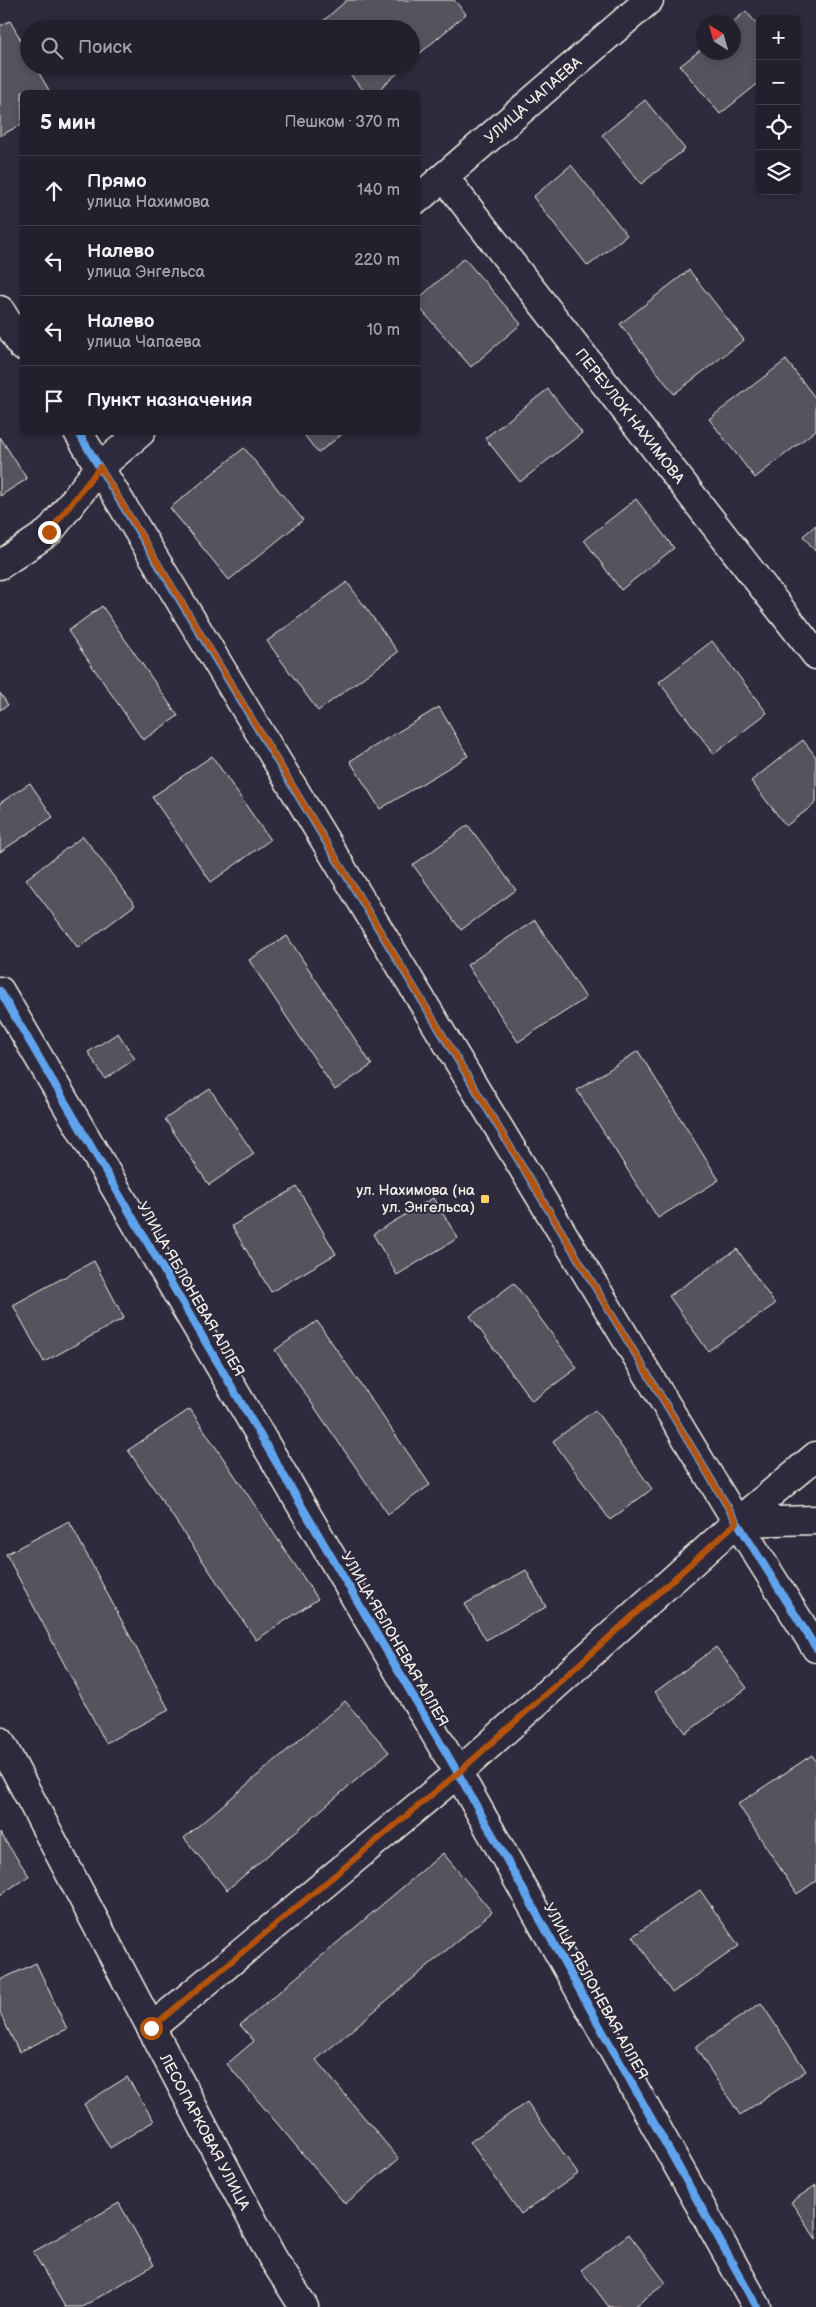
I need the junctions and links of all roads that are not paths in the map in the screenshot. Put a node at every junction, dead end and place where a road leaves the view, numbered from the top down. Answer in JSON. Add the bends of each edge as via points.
{"nodes":[{"id":1,"x":649,"y":0,"type":"edge"},
{"id":2,"x":444,"y":177,"type":"junction"},
{"id":3,"x":420,"y":197,"type":"edge"},
{"id":4,"x":0,"y":310,"type":"edge"},
{"id":5,"x":20,"y":343,"type":"edge"},
{"id":6,"x":80,"y":435,"type":"edge"},
{"id":7,"x":137,"y":435,"type":"edge"},
{"id":8,"x":100,"y":467,"type":"junction"},
{"id":9,"x":0,"y":565,"type":"edge"},
{"id":10,"x":816,"y":655,"type":"edge"},
{"id":11,"x":0,"y":991,"type":"edge"},
{"id":12,"x":816,"y":1456,"type":"edge"},
{"id":13,"x":816,"y":1520,"type":"edge"},
{"id":14,"x":737,"y":1522,"type":"junction"},
{"id":15,"x":816,"y":1648,"type":"edge"},
{"id":16,"x":0,"y":1741,"type":"edge"},
{"id":17,"x":458,"y":1773,"type":"junction"},
{"id":18,"x":151,"y":2028,"type":"junction"},
{"id":19,"x":304,"y":2307,"type":"edge"},
{"id":20,"x":757,"y":2307,"type":"edge"}],
"edges":[{"from":1,"to":2,"type":"street","name":"УЛИЦА ЧАПАЕВА"},
{"from":2,"to":3,"type":"street","name":"УЛИЦА ЧАПАЕВА"},
{"from":2,"to":10,"type":"street","name":"ПЕРЕУЛОК НАХИМОВА"},
{"from":4,"to":5,"type":"street"},
{"from":6,"to":8,"type":"street"},
{"from":7,"to":8,"type":"street"},
{"from":8,"to":9,"type":"street","via":[[49,532]]},
{"from":8,"to":14,"type":"street"},
{"from":11,"to":17,"type":"street","name":"УЛИЦА ЯБЛОНЕВАЯ АЛЛЕЯ"},
{"from":12,"to":14,"type":"street"},
{"from":13,"to":14,"type":"street"},
{"from":14,"to":15,"type":"street"},
{"from":14,"to":17,"type":"street"},
{"from":16,"to":18,"type":"street","name":"ЛЕСОПАРКОВАЯ УЛИЦА"},
{"from":17,"to":18,"type":"street"},
{"from":17,"to":20,"type":"street","name":"УЛИЦА ЯБЛОНЕВАЯ АЛЛЕЯ"},
{"from":18,"to":19,"type":"street","name":"ЛЕСОПАРКОВАЯ УЛИЦА","via":[[272,2258]]}]}
